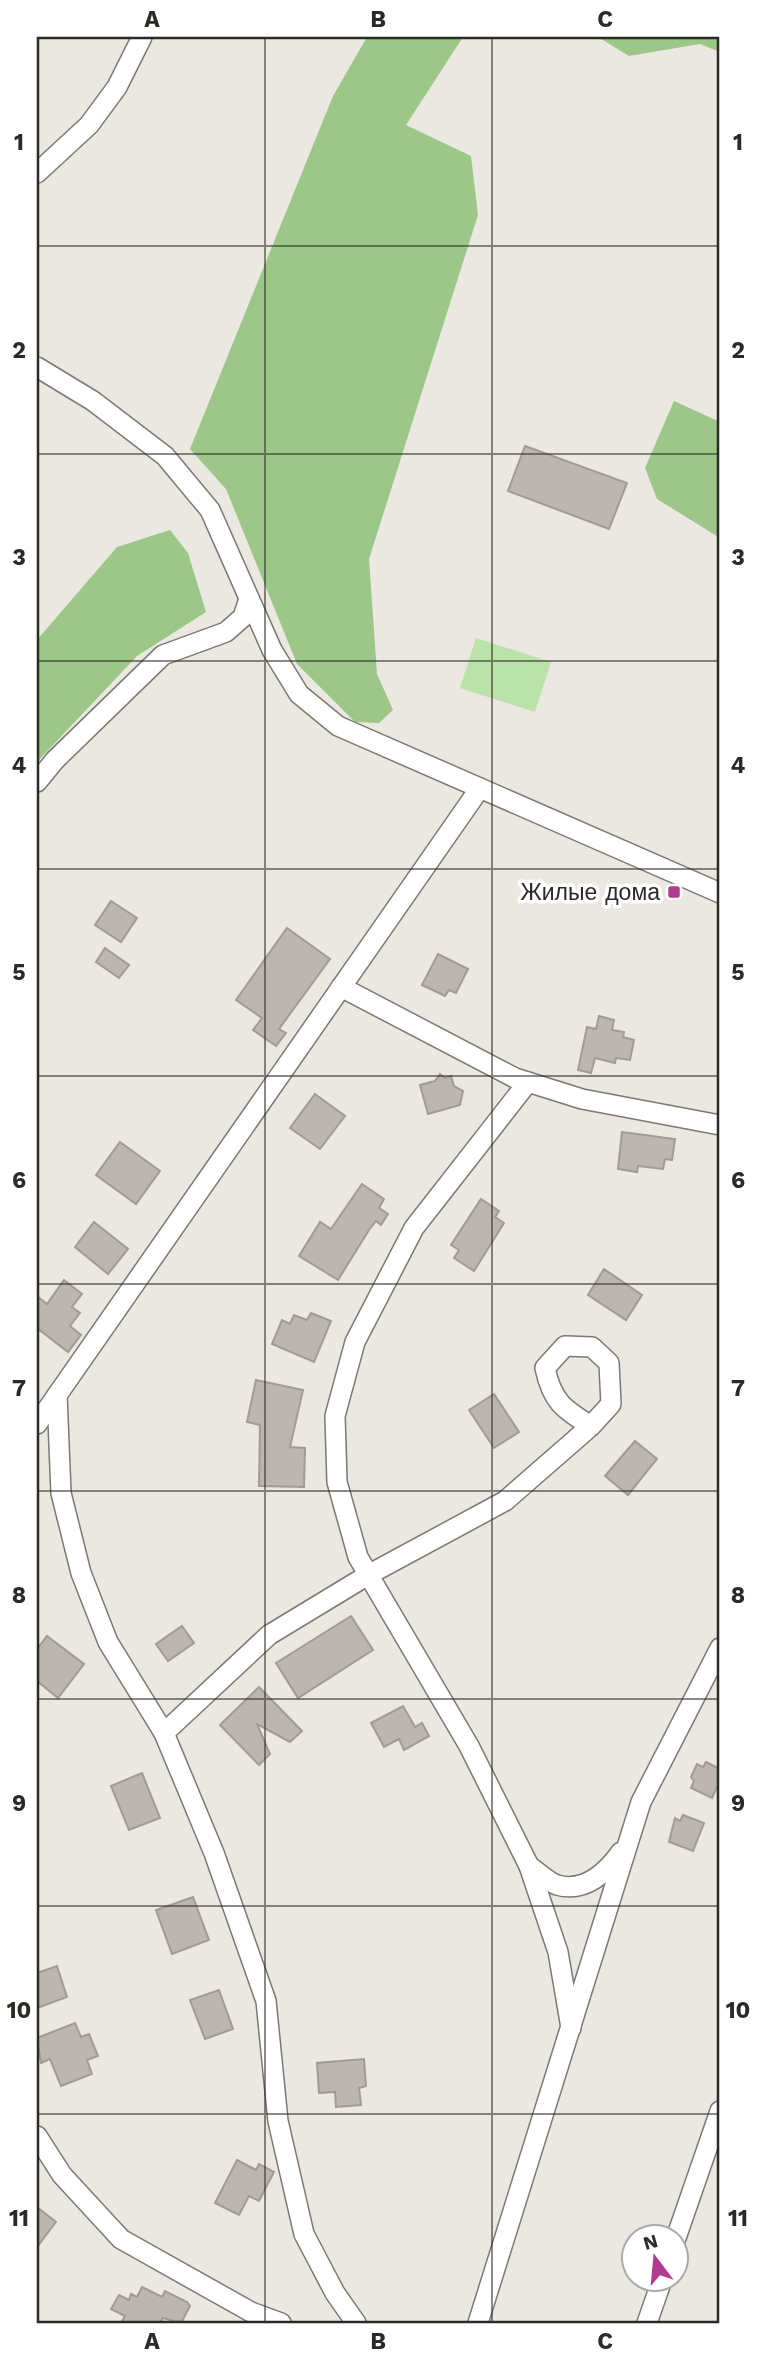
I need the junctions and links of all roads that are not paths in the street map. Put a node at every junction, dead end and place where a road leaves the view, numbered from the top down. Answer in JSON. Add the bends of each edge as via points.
{"nodes":[{"id":1,"x":142,"y":37,"type":"edge"},
{"id":2,"x":37,"y":173,"type":"edge"},
{"id":3,"x":37,"y":367,"type":"edge"},
{"id":4,"x":249,"y":599,"type":"junction"},
{"id":5,"x":37,"y":782,"type":"edge"},
{"id":6,"x":480,"y":788,"type":"junction"},
{"id":7,"x":720,"y":893,"type":"edge"},
{"id":8,"x":341,"y":987,"type":"junction"},
{"id":9,"x":528,"y":1082,"type":"junction"},
{"id":10,"x":720,"y":1125,"type":"edge"},
{"id":11,"x":57,"y":1395,"type":"junction"},
{"id":12,"x":37,"y":1424,"type":"edge"},
{"id":13,"x":591,"y":1426,"type":"dead end"},
{"id":14,"x":368,"y":1575,"type":"junction"},
{"id":15,"x":720,"y":1648,"type":"edge"},
{"id":16,"x":164,"y":1733,"type":"junction"},
{"id":17,"x":629,"y":1841,"type":"junction"},
{"id":18,"x":529,"y":1866,"type":"junction"},
{"id":19,"x":571,"y":2028,"type":"junction"},
{"id":20,"x":720,"y":2110,"type":"edge"},
{"id":21,"x":37,"y":2136,"type":"edge"},
{"id":22,"x":681,"y":2224,"type":"edge"},
{"id":23,"x":657,"y":2294,"type":"edge"},
{"id":24,"x":281,"y":2323,"type":"edge"},
{"id":25,"x":356,"y":2323,"type":"edge"},
{"id":26,"x":478,"y":2323,"type":"edge"},
{"id":27,"x":647,"y":2323,"type":"edge"}],
"edges":[{"from":1,"to":2,"type":"street","via":[[117,87],[89,125]]},
{"from":3,"to":4,"type":"street","via":[[93,401],[165,456],[210,510]]},
{"from":4,"to":5,"type":"street","via":[[243,617],[226,632],[163,655]]},
{"from":4,"to":6,"type":"street","via":[[299,694],[338,726]]},
{"from":6,"to":7,"type":"street"},
{"from":6,"to":8,"type":"street"},
{"from":8,"to":9,"type":"street"},
{"from":8,"to":11,"type":"street"},
{"from":9,"to":10,"type":"street","via":[[582,1099]]},
{"from":9,"to":14,"type":"street","via":[[414,1228],[355,1342],[335,1416],[337,1482],[358,1557]]},
{"from":11,"to":12,"type":"street"},
{"from":11,"to":16,"type":"street","via":[[61,1493],[81,1573],[108,1642]]},
{"from":13,"to":14,"type":"street","via":[[505,1501]]},
{"from":14,"to":16,"type":"street","via":[[269,1635]]},
{"from":14,"to":18,"type":"street","via":[[469,1746]]},
{"from":15,"to":17,"type":"street","via":[[641,1802]]},
{"from":16,"to":25,"type":"street","via":[[214,1853],[266,2001],[278,2121],[304,2234]]},
{"from":17,"to":18,"type":"street","via":[[606,1872],[581,1886],[556,1885]]},
{"from":17,"to":19,"type":"street"},
{"from":18,"to":19,"type":"street","via":[[558,1952]]},
{"from":19,"to":26,"type":"street"},
{"from":20,"to":22,"type":"street"},
{"from":21,"to":24,"type":"street","via":[[62,2175],[121,2239],[251,2312]]},
{"from":23,"to":27,"type":"street"}]}
